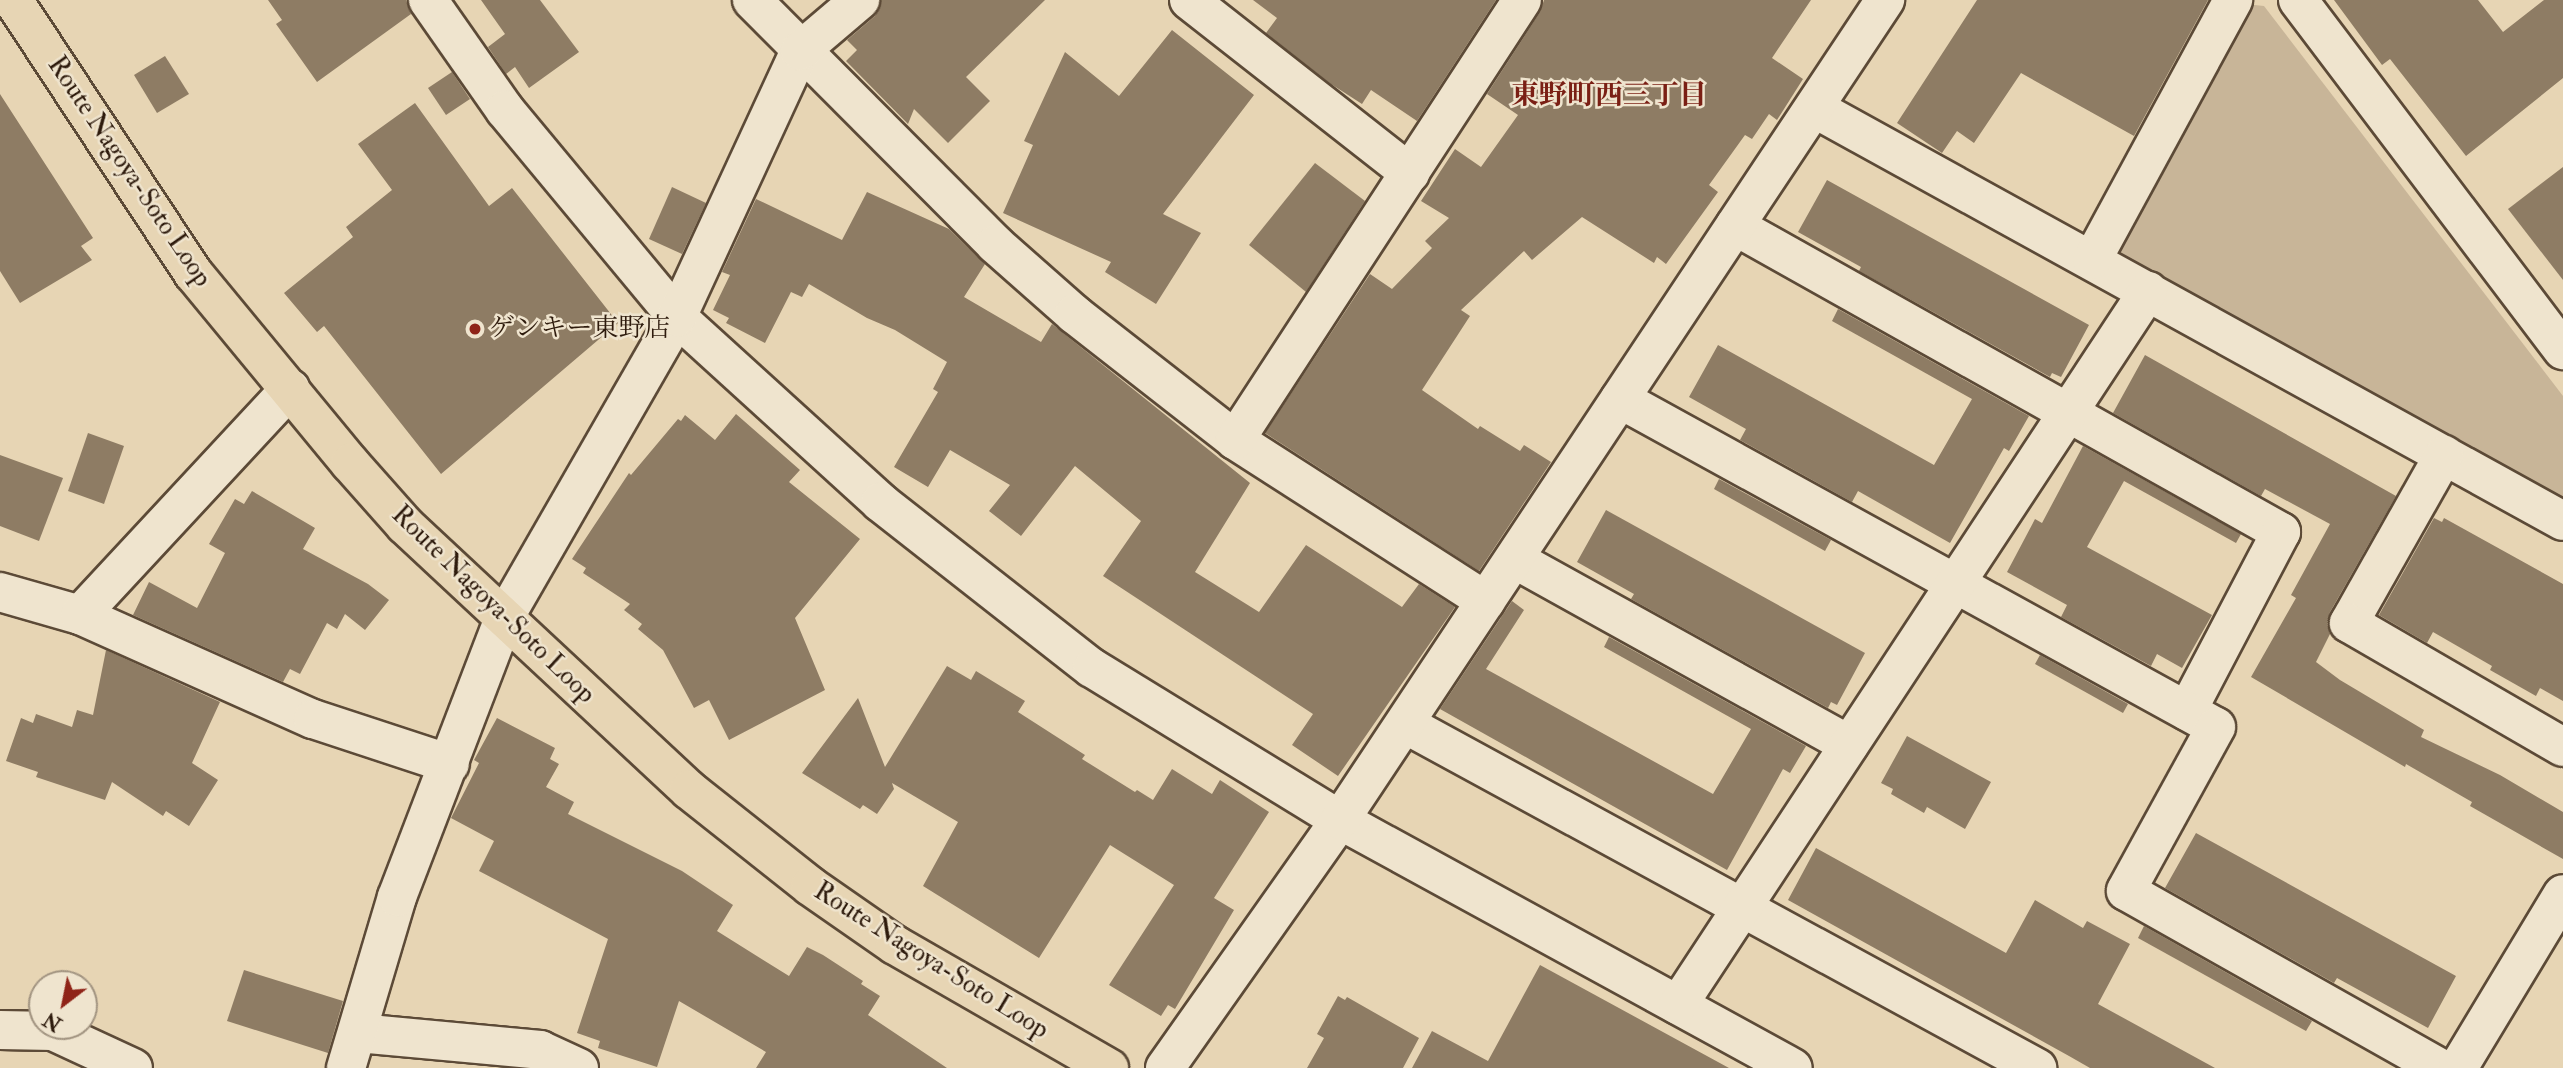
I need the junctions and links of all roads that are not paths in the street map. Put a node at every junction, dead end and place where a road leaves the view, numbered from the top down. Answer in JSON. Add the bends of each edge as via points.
{"nodes":[{"id":1,"x":13,"y":0,"type":"edge"},
{"id":2,"x":428,"y":0,"type":"edge"},
{"id":3,"x":752,"y":0,"type":"edge"},
{"id":4,"x":860,"y":0,"type":"edge"},
{"id":5,"x":1189,"y":0,"type":"edge"},
{"id":6,"x":1522,"y":0,"type":"edge"},
{"id":7,"x":1885,"y":0,"type":"edge"},
{"id":8,"x":2233,"y":0,"type":"edge"},
{"id":9,"x":2298,"y":0,"type":"edge"},
{"id":10,"x":800,"y":51,"type":"junction"},
{"id":11,"x":1814,"y":108,"type":"junction"},
{"id":12,"x":1410,"y":173,"type":"junction"},
{"id":13,"x":1735,"y":226,"type":"junction"},
{"id":14,"x":2092,"y":260,"type":"junction"},
{"id":15,"x":2148,"y":291,"type":"junction"},
{"id":16,"x":677,"y":317,"type":"junction"},
{"id":17,"x":2563,"y":351,"type":"edge"},
{"id":18,"x":290,"y":389,"type":"junction"},
{"id":19,"x":1620,"y":399,"type":"junction"},
{"id":20,"x":2068,"y":413,"type":"junction"},
{"id":21,"x":1235,"y":440,"type":"junction"},
{"id":22,"x":2444,"y":455,"type":"junction"},
{"id":23,"x":2563,"y":520,"type":"edge"},
{"id":24,"x":1514,"y":559,"type":"junction"},
{"id":25,"x":1956,"y":584,"type":"junction"},
{"id":26,"x":0,"y":592,"type":"edge"},
{"id":27,"x":1486,"y":601,"type":"junction"},
{"id":28,"x":80,"y":615,"type":"junction"},
{"id":29,"x":504,"y":618,"type":"junction"},
{"id":30,"x":2187,"y":711,"type":"junction"},
{"id":31,"x":1405,"y":724,"type":"junction"},
{"id":32,"x":1849,"y":744,"type":"junction"},
{"id":33,"x":2563,"y":747,"type":"edge"},
{"id":34,"x":450,"y":764,"type":"junction"},
{"id":35,"x":1340,"y":820,"type":"junction"},
{"id":36,"x":2563,"y":894,"type":"edge"},
{"id":37,"x":1742,"y":908,"type":"junction"},
{"id":38,"x":1678,"y":1005,"type":"junction"},
{"id":39,"x":0,"y":1030,"type":"edge"},
{"id":40,"x":352,"y":1051,"type":"edge"},
{"id":41,"x":133,"y":1068,"type":"edge"},
{"id":42,"x":579,"y":1068,"type":"edge"},
{"id":43,"x":1109,"y":1068,"type":"edge"},
{"id":44,"x":1165,"y":1068,"type":"edge"},
{"id":45,"x":1793,"y":1068,"type":"edge"},
{"id":46,"x":2037,"y":1068,"type":"edge"},
{"id":47,"x":2440,"y":1068,"type":"edge"},
{"id":48,"x":2458,"y":1068,"type":"edge"}],
"edges":[{"from":1,"to":18,"type":"main road","name":"Route Nagoya-Soto Loop","via":[[194,274]]},
{"from":2,"to":16,"type":"street","via":[[505,110]]},
{"from":3,"to":10,"type":"street"},
{"from":4,"to":10,"type":"street"},
{"from":5,"to":12,"type":"street"},
{"from":6,"to":12,"type":"street"},
{"from":7,"to":11,"type":"street"},
{"from":8,"to":14,"type":"street"},
{"from":9,"to":17,"type":"street"},
{"from":10,"to":16,"type":"street"},
{"from":10,"to":21,"type":"street","via":[[995,244],[1074,314]]},
{"from":11,"to":13,"type":"street"},
{"from":11,"to":14,"type":"street"},
{"from":12,"to":21,"type":"street"},
{"from":13,"to":19,"type":"street"},
{"from":13,"to":20,"type":"street"},
{"from":14,"to":15,"type":"street"},
{"from":15,"to":20,"type":"street"},
{"from":15,"to":22,"type":"street"},
{"from":16,"to":29,"type":"street"},
{"from":16,"to":35,"type":"street","via":[[880,502],[1092,668]]},
{"from":18,"to":28,"type":"street"},
{"from":18,"to":29,"type":"main road","name":"Route Nagoya-Soto Loop","via":[[405,525]]},
{"from":19,"to":24,"type":"street"},
{"from":19,"to":25,"type":"street"},
{"from":20,"to":25,"type":"street"},
{"from":20,"to":30,"type":"street","via":[[2281,532]]},
{"from":21,"to":27,"type":"street"},
{"from":22,"to":23,"type":"street"},
{"from":22,"to":33,"type":"street","via":[[2349,623]]},
{"from":24,"to":27,"type":"street"},
{"from":24,"to":32,"type":"street"},
{"from":25,"to":30,"type":"street"},
{"from":25,"to":32,"type":"street"},
{"from":26,"to":28,"type":"street"},
{"from":27,"to":31,"type":"street"},
{"from":28,"to":34,"type":"street","via":[[313,719]]},
{"from":29,"to":34,"type":"street"},
{"from":29,"to":43,"type":"main road","name":"Route Nagoya-Soto Loop","via":[[689,790],[810,886],[895,945]]},
{"from":30,"to":47,"type":"street","via":[[2216,727],[2126,891]]},
{"from":31,"to":35,"type":"street"},
{"from":31,"to":37,"type":"street"},
{"from":32,"to":37,"type":"street"},
{"from":34,"to":40,"type":"street","via":[[397,897]]},
{"from":35,"to":38,"type":"street"},
{"from":35,"to":44,"type":"street"},
{"from":36,"to":48,"type":"street"},
{"from":37,"to":38,"type":"street"},
{"from":37,"to":46,"type":"street"},
{"from":38,"to":45,"type":"street"},
{"from":39,"to":41,"type":"street","via":[[53,1031]]},
{"from":40,"to":42,"type":"street","via":[[540,1050]]}]}
